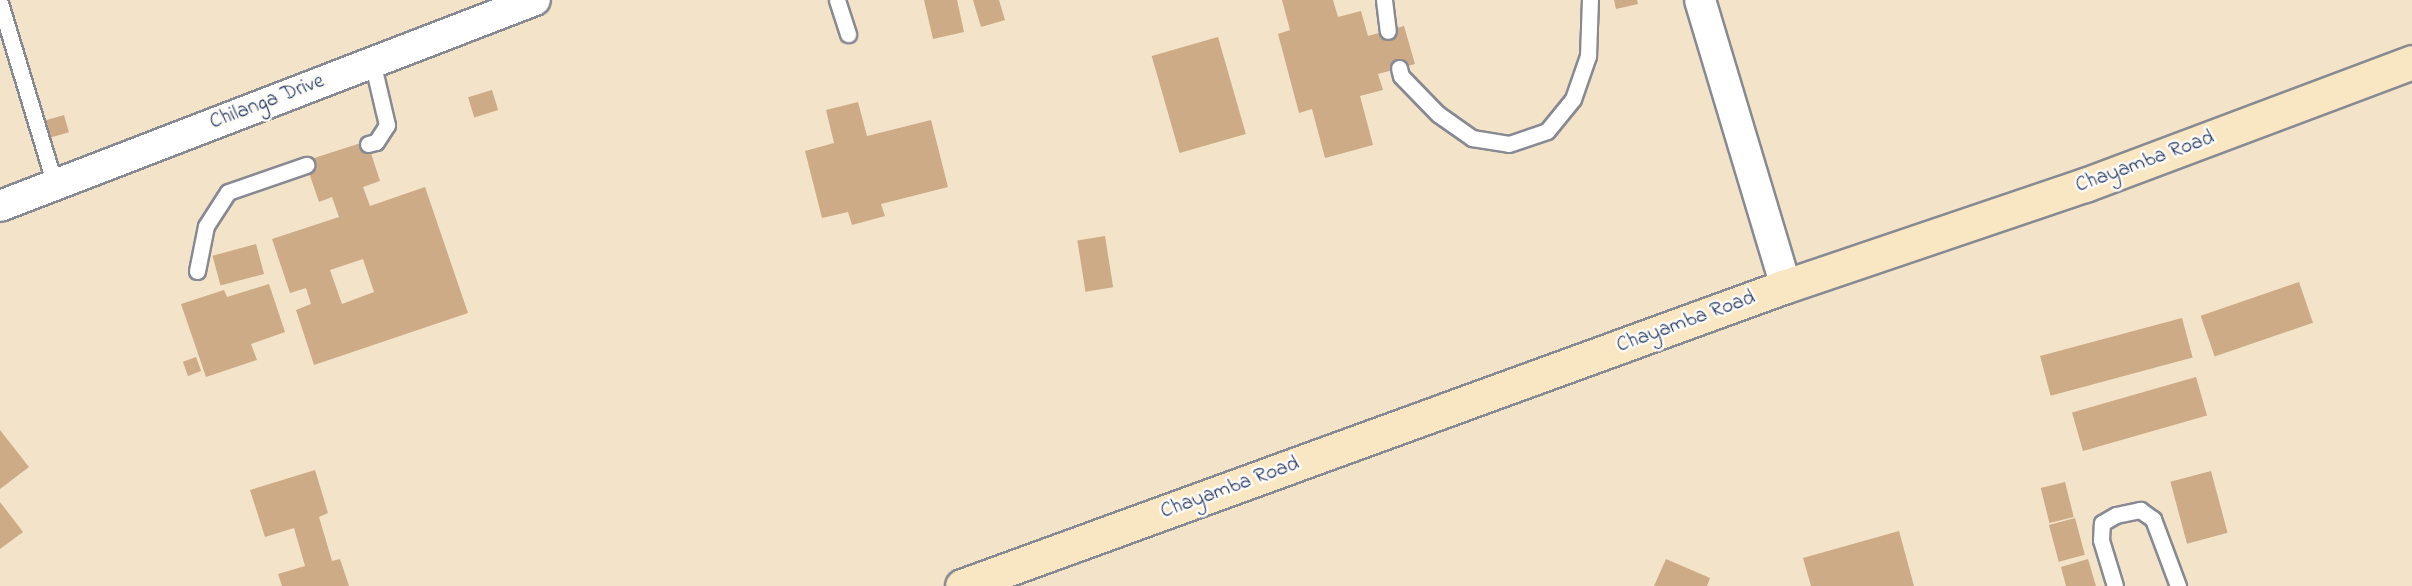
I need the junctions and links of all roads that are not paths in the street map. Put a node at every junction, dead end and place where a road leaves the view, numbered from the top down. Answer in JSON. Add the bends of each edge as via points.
{"nodes":[{"id":1,"x":535,"y":0,"type":"edge"},
{"id":2,"x":837,"y":0,"type":"edge"},
{"id":3,"x":1384,"y":0,"type":"edge"},
{"id":4,"x":1590,"y":0,"type":"edge"},
{"id":5,"x":1700,"y":0,"type":"edge"},
{"id":6,"x":0,"y":3,"type":"edge"},
{"id":7,"x":1388,"y":31,"type":"dead end"},
{"id":8,"x":848,"y":34,"type":"dead end"},
{"id":9,"x":372,"y":62,"type":"junction"},
{"id":10,"x":2412,"y":62,"type":"edge"},
{"id":11,"x":1399,"y":68,"type":"dead end"},
{"id":12,"x":368,"y":144,"type":"dead end"},
{"id":13,"x":306,"y":165,"type":"dead end"},
{"id":14,"x":55,"y":185,"type":"junction"},
{"id":15,"x":0,"y":206,"type":"edge"},
{"id":16,"x":197,"y":271,"type":"dead end"},
{"id":17,"x":1786,"y":286,"type":"junction"},
{"id":18,"x":962,"y":586,"type":"edge"},
{"id":19,"x":2115,"y":586,"type":"edge"},
{"id":20,"x":2178,"y":586,"type":"edge"}],
"edges":[{"from":1,"to":9,"type":"street","name":"Chilanga Drive"},
{"from":2,"to":8,"type":"lane"},
{"from":3,"to":7,"type":"lane"},
{"from":4,"to":11,"type":"lane","via":[[1588,56],[1573,99],[1547,131],[1519,141],[1509,144],[1472,138],[1438,114],[1401,76]]},
{"from":5,"to":17,"type":"street"},
{"from":6,"to":14,"type":"lane"},
{"from":9,"to":12,"type":"lane","via":[[387,124],[376,142]]},
{"from":9,"to":14,"type":"street","name":"Chilanga Drive"},
{"from":10,"to":17,"type":"street","name":"Chayamba Road","via":[[2085,185]]},
{"from":13,"to":16,"type":"lane","via":[[228,192],[206,226]]},
{"from":14,"to":15,"type":"street","name":"Chilanga Drive"},
{"from":17,"to":18,"type":"street","name":"Chayamba Road"},
{"from":19,"to":20,"type":"lane","via":[[2101,540],[2102,523],[2116,515],[2140,510],[2153,519]]}]}
